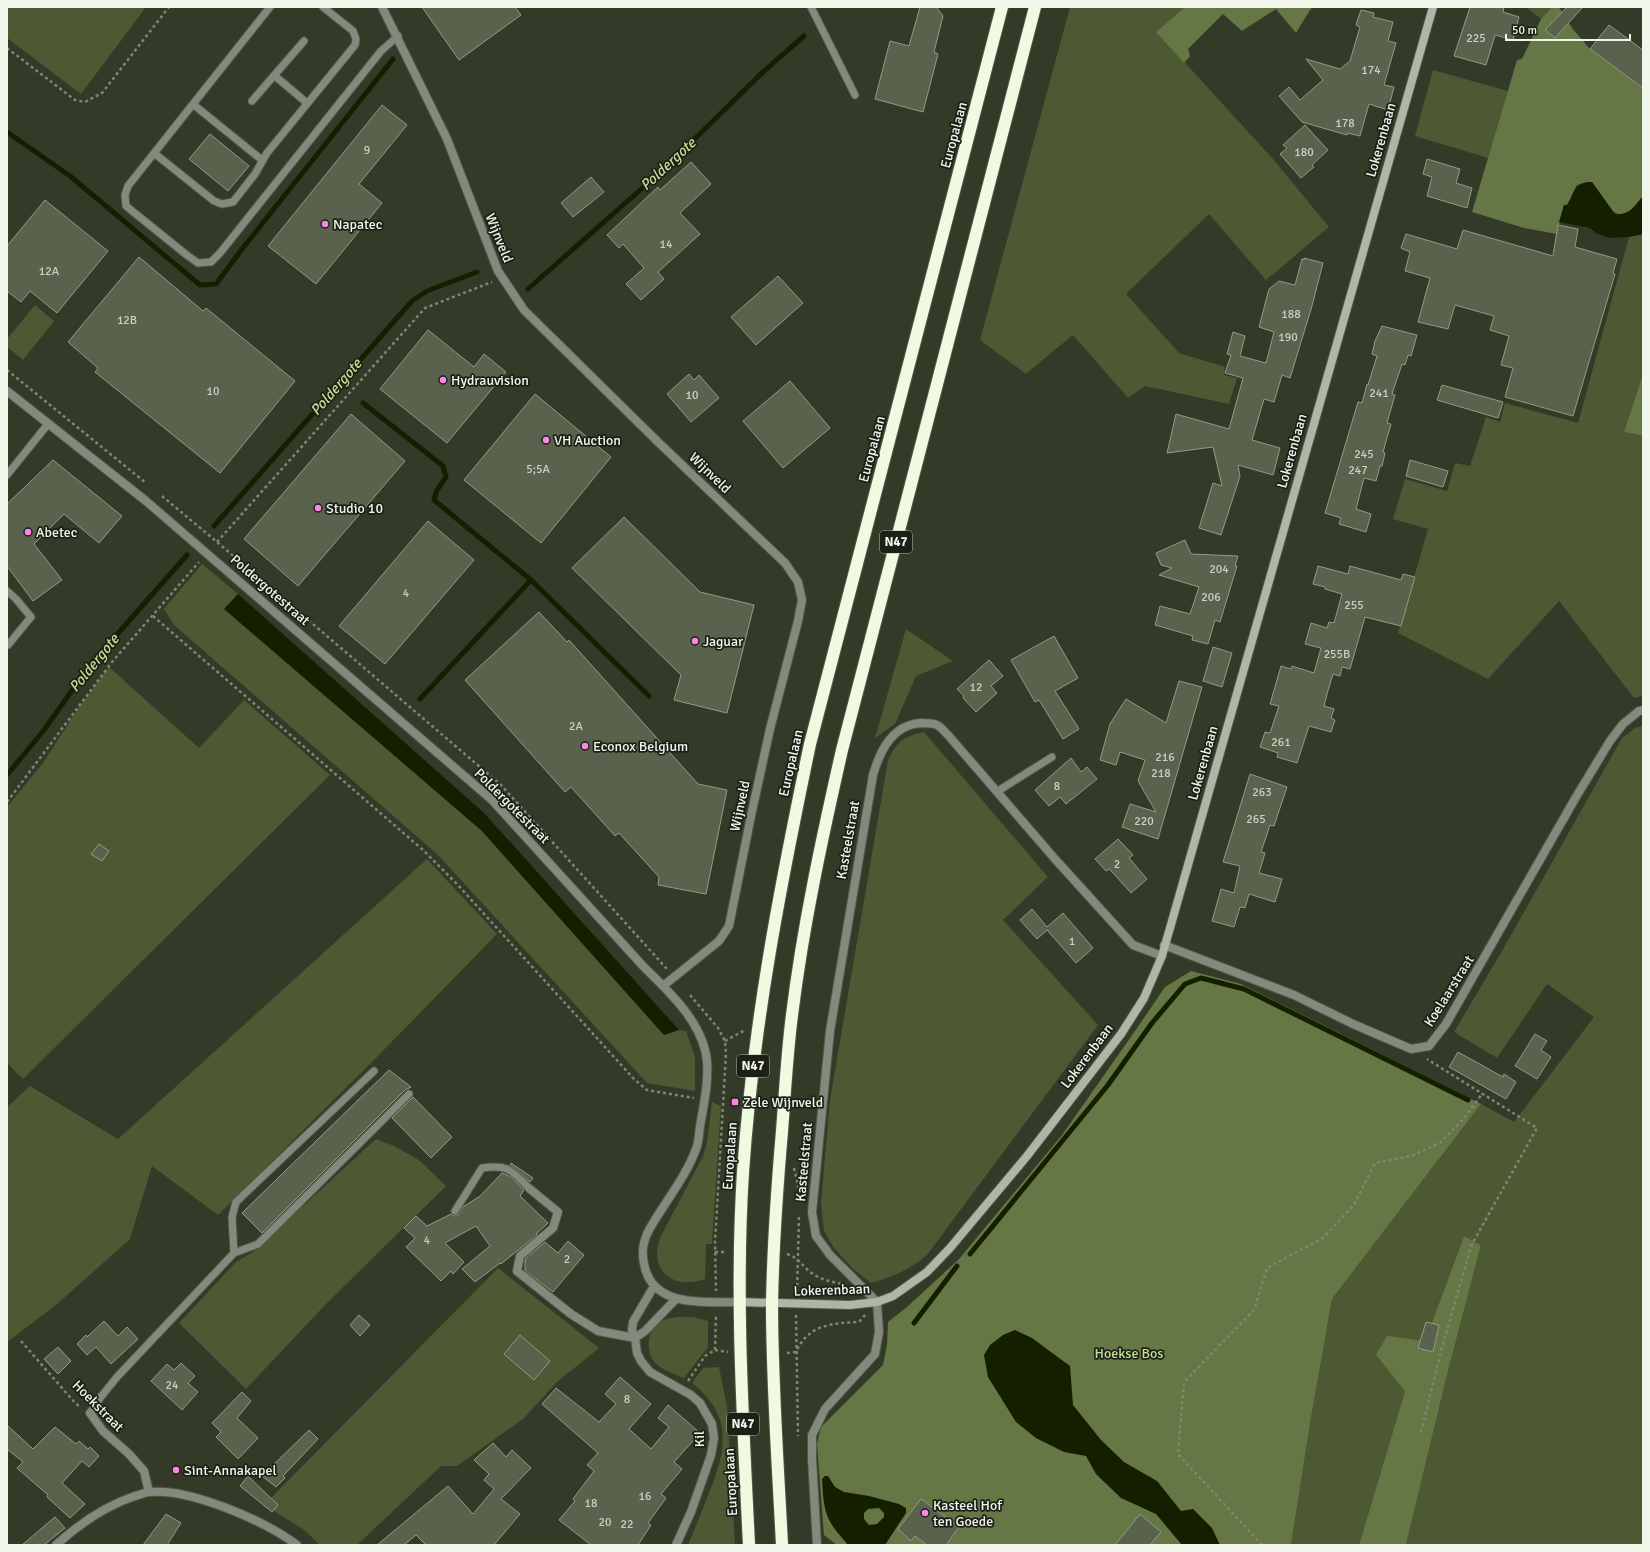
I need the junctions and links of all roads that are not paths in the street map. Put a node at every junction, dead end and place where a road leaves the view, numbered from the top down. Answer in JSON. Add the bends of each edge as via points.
{"nodes":[{"id":1,"x":270,"y":7,"type":"edge"},
{"id":2,"x":323,"y":7,"type":"edge"},
{"id":3,"x":382,"y":7,"type":"edge"},
{"id":4,"x":811,"y":7,"type":"edge"},
{"id":5,"x":1002,"y":7,"type":"edge"},
{"id":6,"x":1035,"y":7,"type":"edge"},
{"id":7,"x":1433,"y":7,"type":"edge"},
{"id":8,"x":398,"y":36,"type":"junction"},
{"id":9,"x":304,"y":41,"type":"dead end"},
{"id":10,"x":275,"y":76,"type":"junction"},
{"id":11,"x":855,"y":95,"type":"dead end"},
{"id":12,"x":252,"y":102,"type":"dead end"},
{"id":13,"x":307,"y":103,"type":"junction"},
{"id":14,"x":194,"y":105,"type":"junction"},
{"id":15,"x":154,"y":153,"type":"junction"},
{"id":16,"x":262,"y":160,"type":"junction"},
{"id":17,"x":7,"y":390,"type":"edge"},
{"id":18,"x":48,"y":424,"type":"junction"},
{"id":19,"x":7,"y":475,"type":"edge"},
{"id":20,"x":7,"y":591,"type":"edge"},
{"id":21,"x":7,"y":644,"type":"edge"},
{"id":22,"x":1643,"y":710,"type":"edge"},
{"id":23,"x":1052,"y":757,"type":"dead end"},
{"id":24,"x":998,"y":791,"type":"junction"},
{"id":25,"x":1164,"y":945,"type":"junction"},
{"id":26,"x":1162,"y":956,"type":"junction"},
{"id":27,"x":663,"y":986,"type":"junction"},
{"id":28,"x":374,"y":1071,"type":"dead end"},
{"id":29,"x":409,"y":1094,"type":"dead end"},
{"id":30,"x":530,"y":1189,"type":"joint"},
{"id":31,"x":455,"y":1211,"type":"dead end"},
{"id":32,"x":234,"y":1253,"type":"junction"},
{"id":33,"x":654,"y":1286,"type":"junction"},
{"id":34,"x":676,"y":1299,"type":"junction"},
{"id":35,"x":739,"y":1302,"type":"junction"},
{"id":36,"x":877,"y":1302,"type":"junction"},
{"id":37,"x":772,"y":1304,"type":"junction"},
{"id":38,"x":635,"y":1338,"type":"junction"},
{"id":39,"x":90,"y":1412,"type":"joint"},
{"id":40,"x":149,"y":1492,"type":"junction"},
{"id":41,"x":56,"y":1545,"type":"edge"},
{"id":42,"x":297,"y":1545,"type":"edge"},
{"id":43,"x":676,"y":1545,"type":"edge"},
{"id":44,"x":749,"y":1545,"type":"edge"},
{"id":45,"x":782,"y":1545,"type":"edge"},
{"id":46,"x":817,"y":1545,"type":"edge"}],
"edges":[{"from":1,"to":14,"type":"lane"},
{"from":2,"to":13,"type":"lane","via":[[353,31],[356,39],[355,45]]},
{"from":3,"to":8,"type":"street","name":"Wijnveld"},
{"from":4,"to":11,"type":"lane"},
{"from":5,"to":35,"type":"highway","name":"Europalaan","number":"N47","via":[[810,744],[790,837],[764,981],[751,1083],[743,1175]]},
{"from":6,"to":37,"type":"highway","number":"N47","via":[[842,750],[821,845],[792,1015],[777,1194]]},
{"from":7,"to":25,"type":"street","name":"Lokerenbaan"},
{"from":8,"to":15,"type":"lane","via":[[381,51],[211,262],[198,263],[126,206],[125,194],[128,186]]},
{"from":8,"to":27,"type":"street","name":"Wijnveld","via":[[446,139],[498,271],[524,310],[786,563],[798,582],[802,600],[798,621],[770,729],[729,926],[719,941]]},
{"from":9,"to":10,"type":"lane"},
{"from":10,"to":12,"type":"lane"},
{"from":10,"to":13,"type":"lane"},
{"from":13,"to":16,"type":"lane"},
{"from":14,"to":15,"type":"lane"},
{"from":14,"to":16,"type":"lane"},
{"from":15,"to":16,"type":"lane","via":[[214,201],[222,204],[233,202],[255,174]]},
{"from":17,"to":18,"type":"street","name":"Poldergotestraat"},
{"from":18,"to":19,"type":"lane"},
{"from":18,"to":27,"type":"street","name":"Poldergotestraat","via":[[146,501],[492,800]]},
{"from":20,"to":21,"type":"lane","via":[[31,618]]},
{"from":22,"to":25,"type":"street","name":"Koelaarstraat","via":[[1623,724],[1610,741],[1446,1024],[1429,1046],[1411,1049],[1294,995]]},
{"from":23,"to":24,"type":"lane"},
{"from":24,"to":26,"type":"street","name":"Kasteelstraat","via":[[1133,945]]},
{"from":24,"to":36,"type":"street","name":"Kasteelstraat","via":[[936,724],[916,723],[900,730],[879,755],[873,775],[830,1031],[812,1212],[816,1236],[830,1255]]},
{"from":25,"to":26,"type":"street","name":"Lokerenbaan"},
{"from":26,"to":36,"type":"street","name":"Lokerenbaan","via":[[1144,998],[1121,1034],[1027,1156],[927,1272],[893,1296]]},
{"from":27,"to":33,"type":"street","name":"Poldergotestraat","via":[[689,1017],[700,1037],[706,1051],[707,1069],[697,1148],[643,1244],[646,1273]]},
{"from":28,"to":32,"type":"lane","via":[[236,1202],[232,1217]]},
{"from":29,"to":32,"type":"lane","via":[[258,1244]]},
{"from":30,"to":31,"type":"lane","via":[[509,1168],[482,1168]]},
{"from":30,"to":38,"type":"street","via":[[558,1212],[553,1228],[520,1256],[517,1271],[571,1314],[598,1331]]},
{"from":32,"to":39,"type":"lane","via":[[117,1377]]},
{"from":33,"to":34,"type":"street"},
{"from":33,"to":38,"type":"street","name":"Kil","via":[[633,1322]]},
{"from":34,"to":35,"type":"street"},
{"from":34,"to":38,"type":"street"},
{"from":35,"to":37,"type":"street","name":"Lokerenbaan"},
{"from":35,"to":44,"type":"highway","name":"Europalaan","number":"N47"},
{"from":36,"to":37,"type":"street","name":"Lokerenbaan","via":[[850,1305]]},
{"from":36,"to":46,"type":"street","via":[[879,1332],[875,1354],[825,1409],[812,1435]]},
{"from":37,"to":45,"type":"highway","number":"N47"},
{"from":38,"to":43,"type":"street","name":"Kil","via":[[637,1353],[650,1372],[682,1389],[700,1403],[712,1424],[714,1438],[711,1455]]},
{"from":39,"to":40,"type":"street","name":"Hoekstraat","via":[[103,1431],[144,1470]]},
{"from":40,"to":41,"type":"street","via":[[117,1502],[74,1528]]},
{"from":40,"to":42,"type":"street","via":[[184,1494],[229,1509],[281,1533]]}]}
